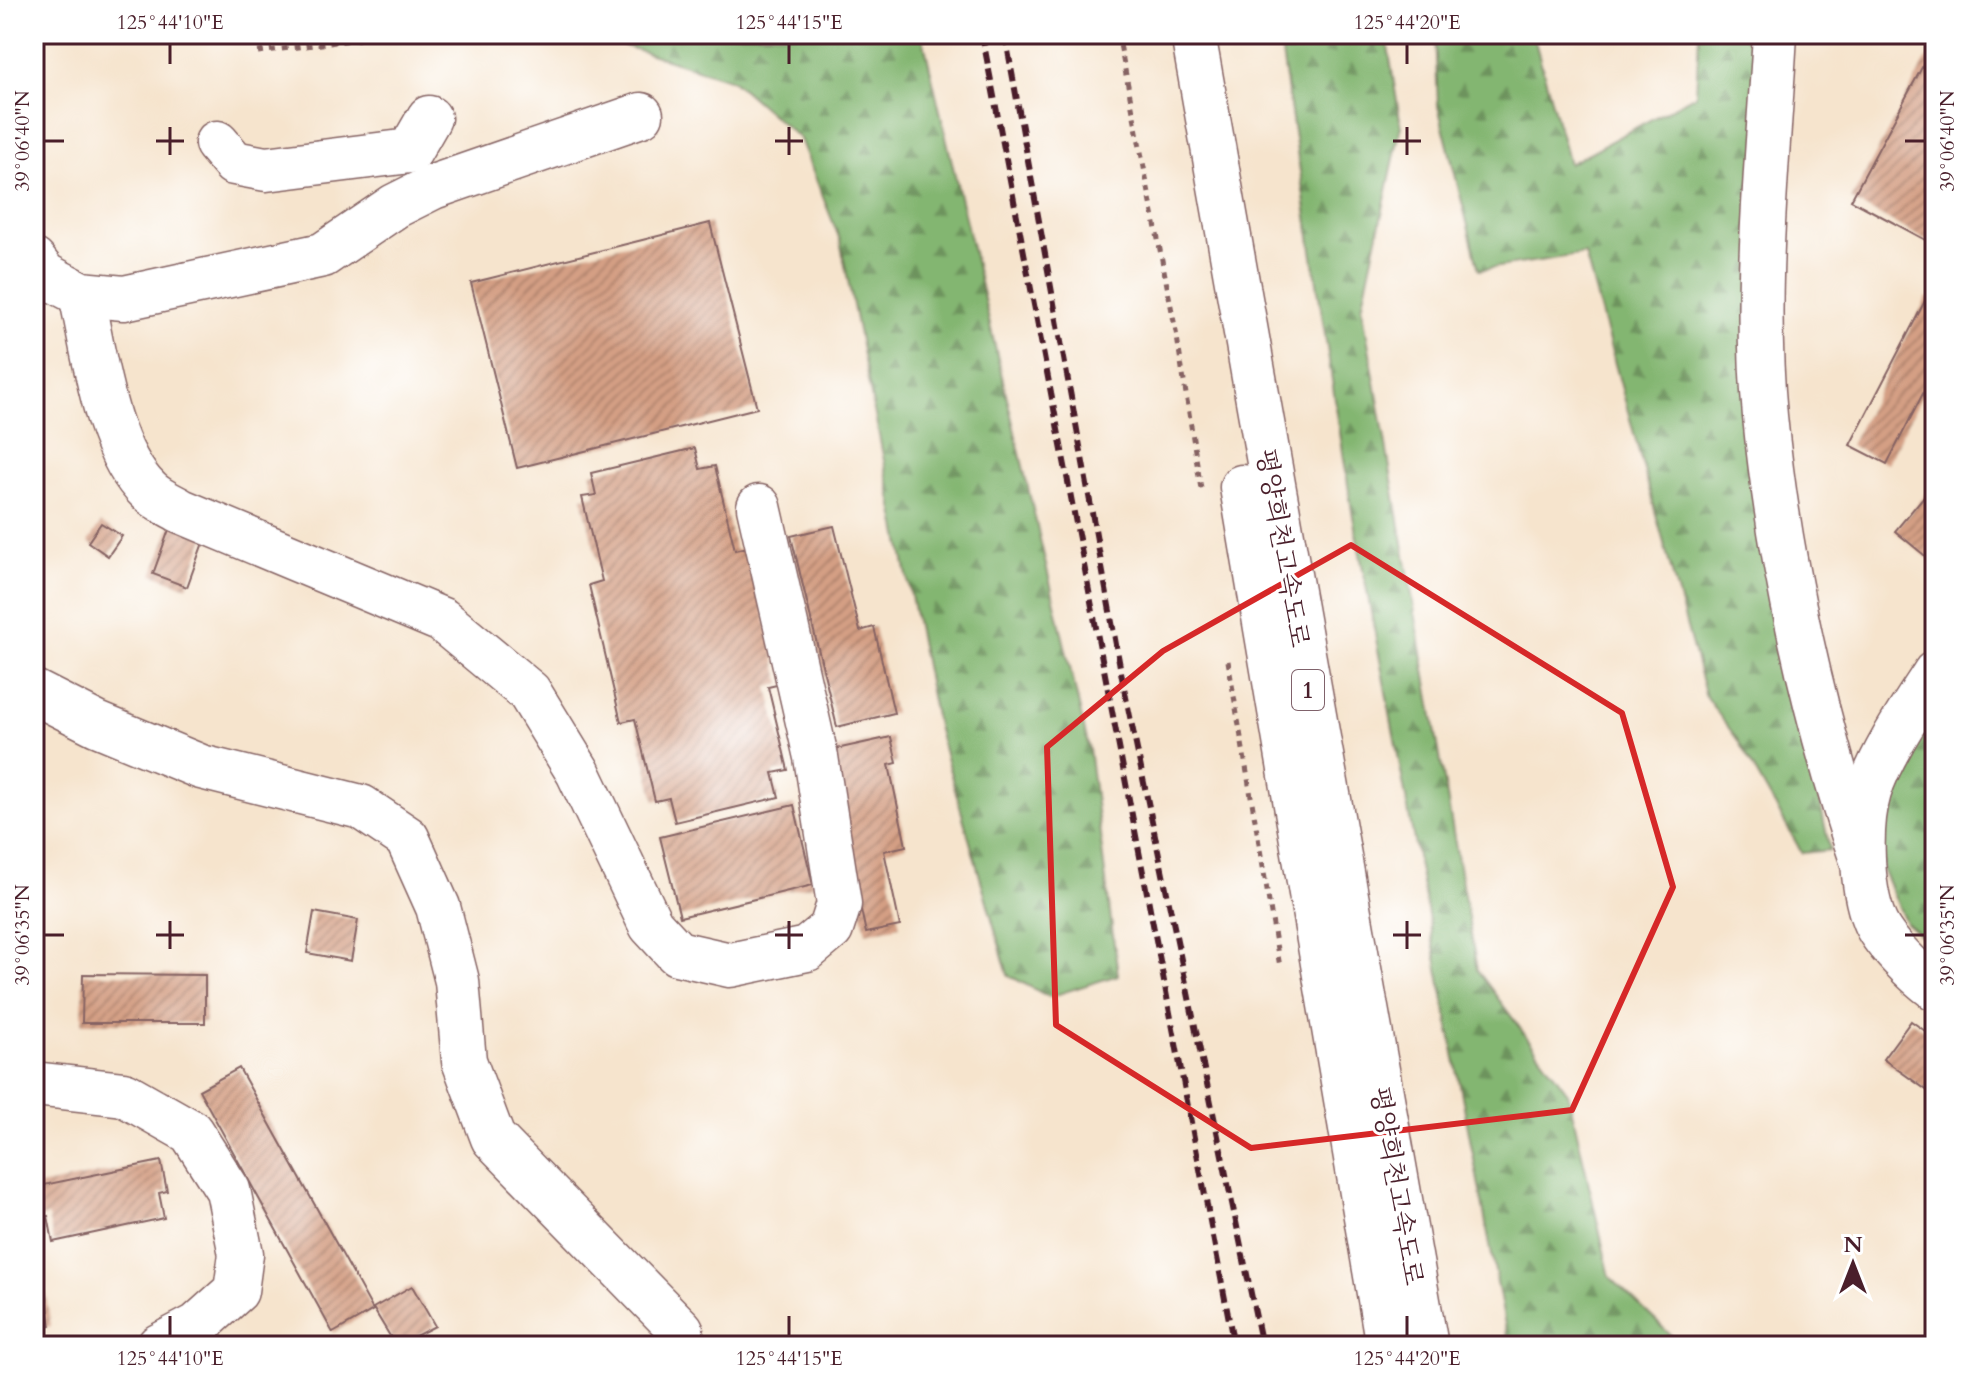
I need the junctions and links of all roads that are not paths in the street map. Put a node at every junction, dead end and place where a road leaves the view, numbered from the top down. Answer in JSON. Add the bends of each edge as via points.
{"nodes":[{"id":1,"x":1171,"y":34,"type":"edge"},
{"id":2,"x":1193,"y":34,"type":"edge"},
{"id":3,"x":1775,"y":34,"type":"edge"},
{"id":4,"x":641,"y":115,"type":"dead end"},
{"id":5,"x":217,"y":143,"type":"dead end"},
{"id":6,"x":389,"y":210,"type":"junction"},
{"id":7,"x":48,"y":279,"type":"edge"},
{"id":8,"x":759,"y":507,"type":"dead end"},
{"id":9,"x":1935,"y":673,"type":"edge"},
{"id":10,"x":34,"y":692,"type":"edge"},
{"id":11,"x":1862,"y":860,"type":"junction"},
{"id":12,"x":1935,"y":988,"type":"edge"},
{"id":13,"x":34,"y":1084,"type":"edge"},
{"id":14,"x":159,"y":1346,"type":"edge"},
{"id":15,"x":681,"y":1346,"type":"edge"},
{"id":16,"x":1388,"y":1346,"type":"edge"},
{"id":17,"x":1426,"y":1346,"type":"edge"}],
"edges":[{"from":1,"to":16,"type":"main road","name":"평양희천고속도로","number":"1","via":[[1278,712]]},
{"from":2,"to":17,"type":"main road","name":"평양희천고속도로","number":"1"},
{"from":3,"to":11,"type":"main road","via":[[1761,294],[1765,416],[1796,606],[1834,776]]},
{"from":4,"to":6,"type":"main road","via":[[433,187]]},
{"from":5,"to":6,"type":"main road","via":[[234,163],[266,169],[419,134]]},
{"from":6,"to":7,"type":"main road","via":[[323,255],[124,298]]},
{"from":7,"to":8,"type":"main road","via":[[131,467],[149,492],[181,511],[442,620],[529,692],[578,772],[651,925],[677,953],[730,965],[807,949],[831,929],[839,904],[816,757]]},
{"from":9,"to":11,"type":"main road","via":[[1869,792]]},
{"from":10,"to":15,"type":"main road","via":[[201,767],[361,807],[407,838],[438,907],[457,981],[464,1061],[493,1138],[681,1330]]},
{"from":11,"to":12,"type":"main road","via":[[1874,921],[1918,976]]},
{"from":13,"to":14,"type":"main road","via":[[124,1094],[191,1132],[228,1190],[241,1254],[236,1291],[197,1326]]}]}
